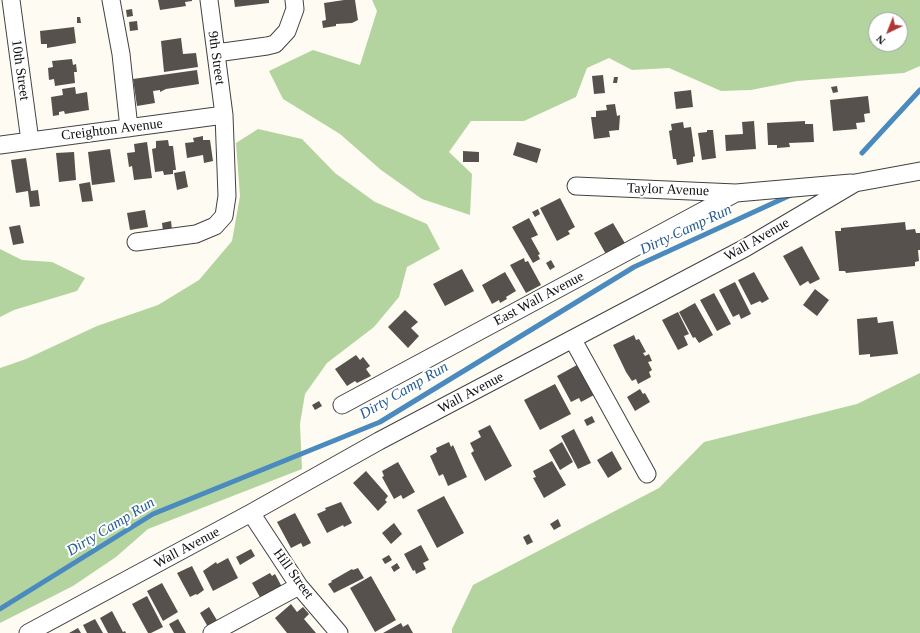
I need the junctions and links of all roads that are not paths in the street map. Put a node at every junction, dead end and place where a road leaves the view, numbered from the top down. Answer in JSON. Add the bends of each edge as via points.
{"nodes":[{"id":1,"x":10,"y":0,"type":"edge"},
{"id":2,"x":111,"y":0,"type":"edge"},
{"id":3,"x":208,"y":0,"type":"edge"},
{"id":4,"x":294,"y":0,"type":"edge"},
{"id":5,"x":216,"y":53,"type":"junction"},
{"id":6,"x":224,"y":115,"type":"junction"},
{"id":7,"x":129,"y":128,"type":"junction"},
{"id":8,"x":30,"y":141,"type":"junction"},
{"id":9,"x":0,"y":145,"type":"edge"},
{"id":10,"x":920,"y":172,"type":"edge"},
{"id":11,"x":855,"y":183,"type":"junction"},
{"id":12,"x":576,"y":186,"type":"dead end"},
{"id":13,"x":736,"y":193,"type":"junction"},
{"id":14,"x":136,"y":242,"type":"dead end"},
{"id":15,"x":573,"y":340,"type":"junction"},
{"id":16,"x":342,"y":404,"type":"dead end"},
{"id":17,"x":647,"y":474,"type":"dead end"},
{"id":18,"x":251,"y":513,"type":"junction"},
{"id":19,"x":299,"y":586,"type":"junction"},
{"id":20,"x":28,"y":633,"type":"edge"},
{"id":21,"x":212,"y":633,"type":"edge"},
{"id":22,"x":339,"y":633,"type":"edge"}],
"edges":[{"from":1,"to":8,"type":"street","name":"10th Street"},
{"from":2,"to":7,"type":"street","via":[[121,54]]},
{"from":3,"to":5,"type":"street","name":"9th Street"},
{"from":4,"to":5,"type":"street","via":[[292,21],[287,31],[274,44]]},
{"from":5,"to":6,"type":"street","name":"9th Street"},
{"from":6,"to":7,"type":"street","name":"Creighton Avenue"},
{"from":6,"to":14,"type":"street","name":"9th Street","via":[[227,196],[224,216],[215,226],[196,234]]},
{"from":7,"to":8,"type":"street","name":"Creighton Avenue"},
{"from":8,"to":9,"type":"street","name":"Creighton Avenue"},
{"from":10,"to":11,"type":"street","name":"Wall Avenue"},
{"from":11,"to":13,"type":"street","name":"Taylor Avenue"},
{"from":11,"to":15,"type":"street","name":"Wall Avenue","via":[[745,248]]},
{"from":12,"to":13,"type":"street","name":"Taylor Avenue"},
{"from":13,"to":16,"type":"street","name":"East Wall Avenue"},
{"from":15,"to":17,"type":"street"},
{"from":15,"to":18,"type":"street","name":"Wall Avenue","via":[[379,441]]},
{"from":18,"to":19,"type":"street","name":"Hill Street"},
{"from":18,"to":20,"type":"street","name":"Wall Avenue"},
{"from":19,"to":21,"type":"street"},
{"from":19,"to":22,"type":"street","name":"Hill Street"}]}
